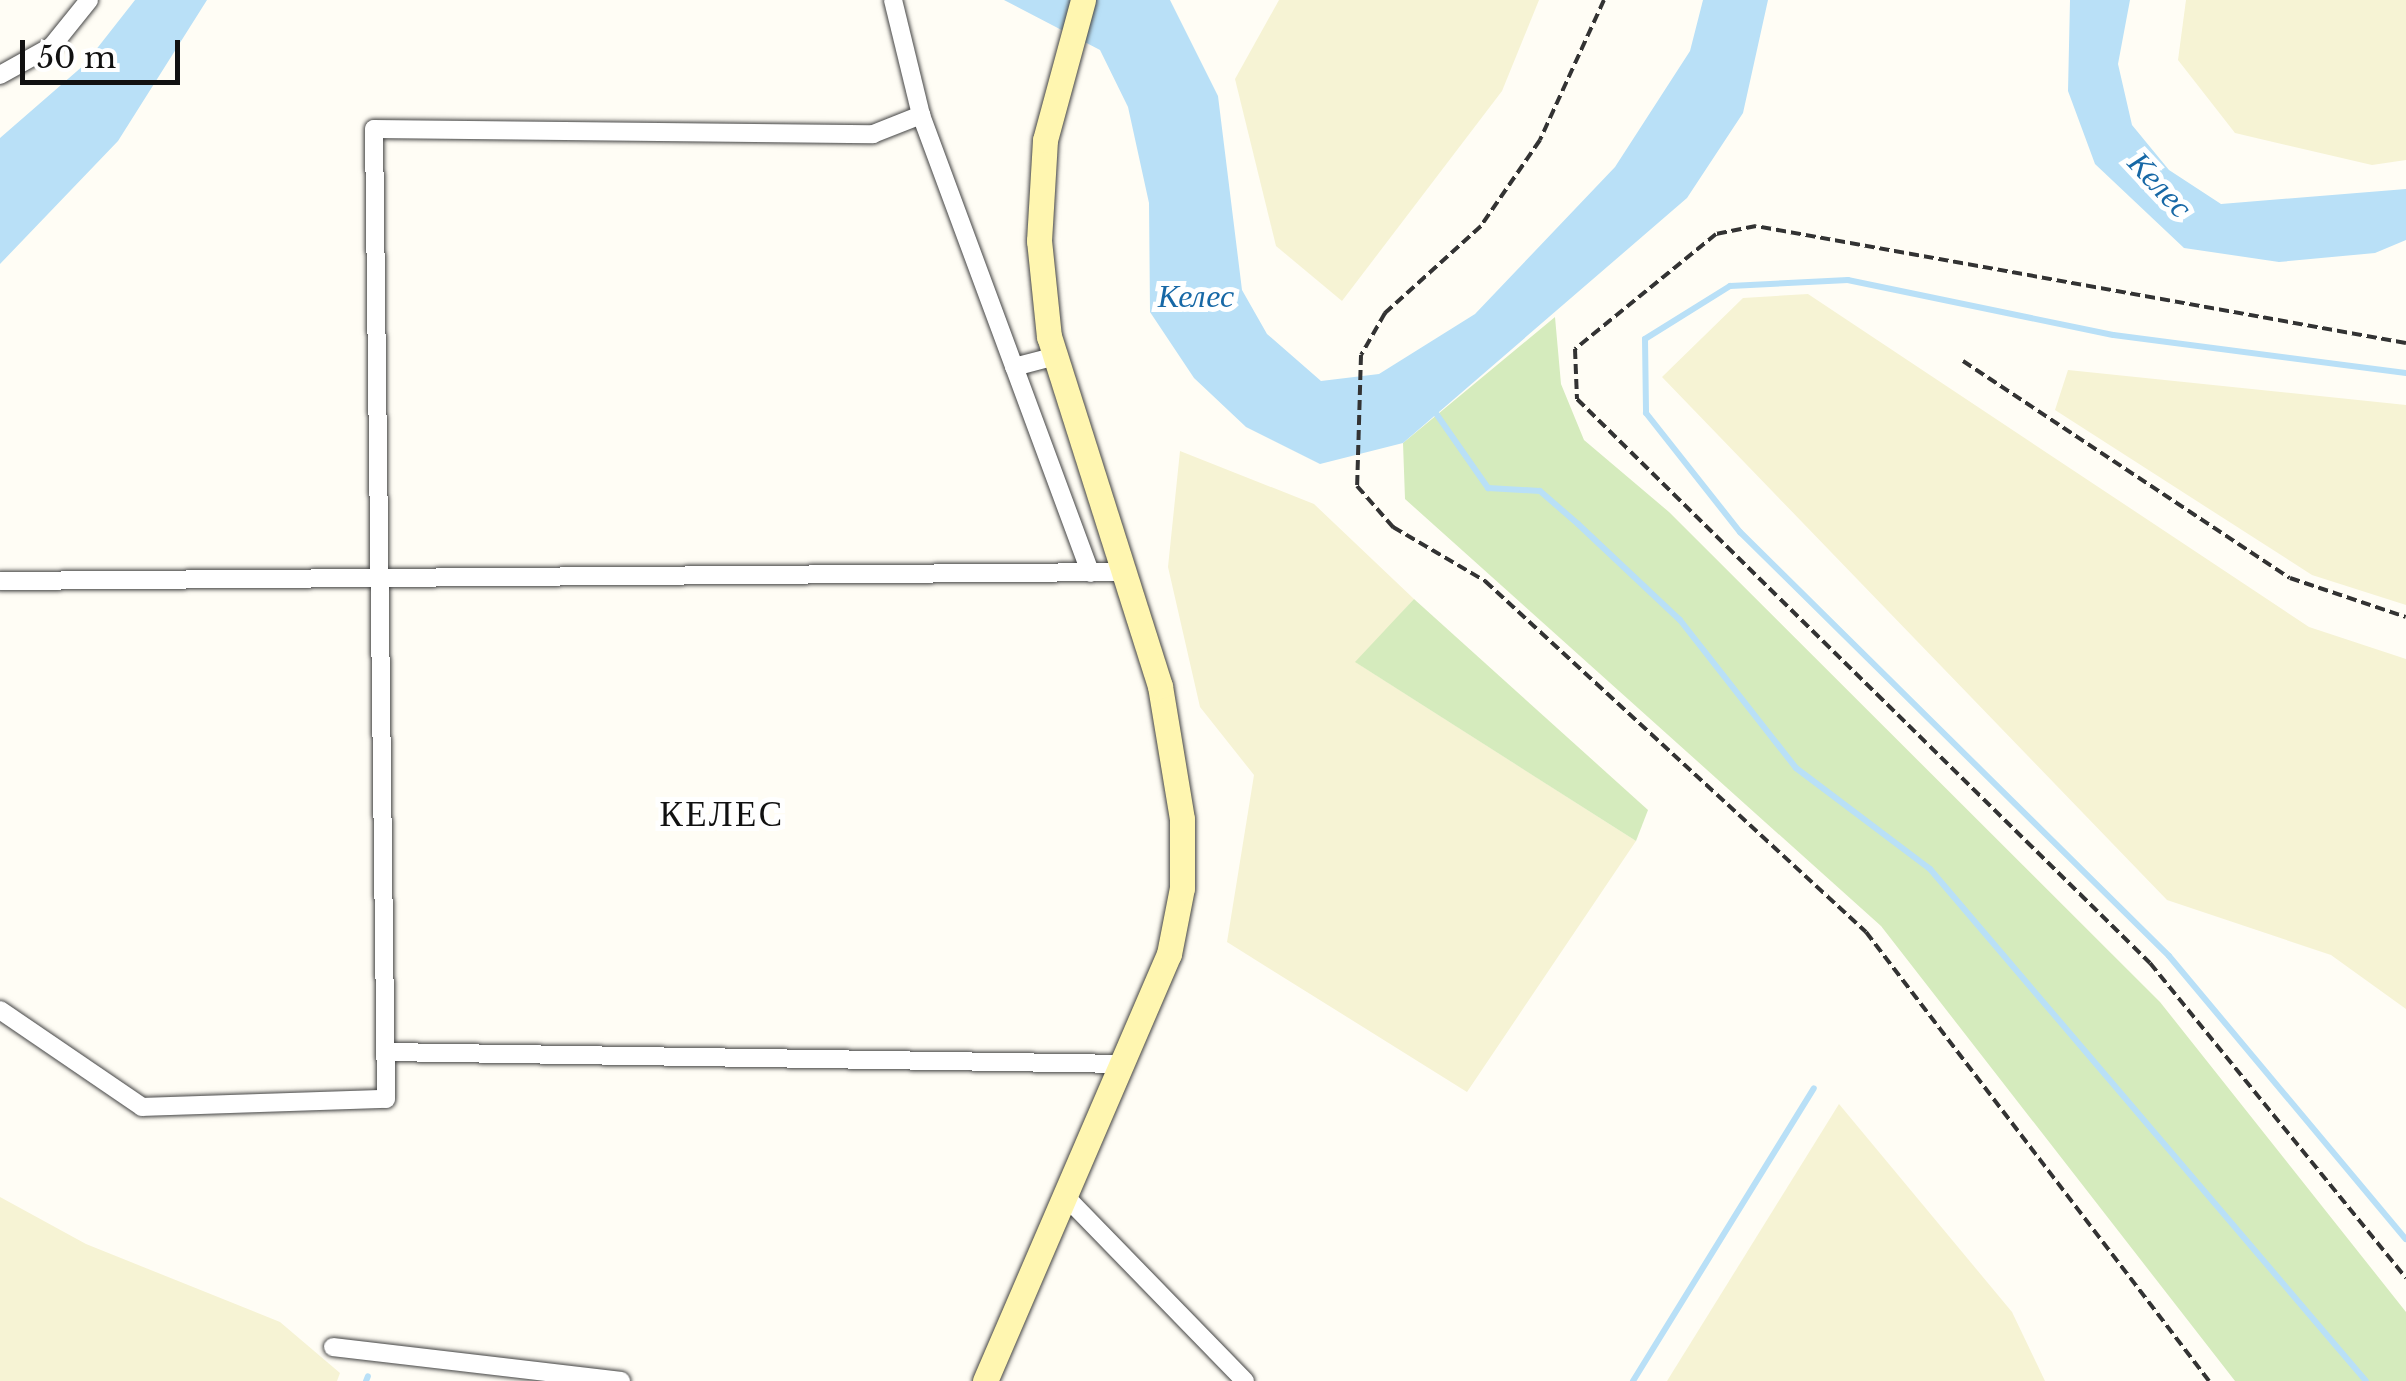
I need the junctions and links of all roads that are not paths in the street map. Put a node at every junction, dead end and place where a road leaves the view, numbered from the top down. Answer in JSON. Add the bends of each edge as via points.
{"nodes":[{"id":1,"x":89,"y":0,"type":"edge"},
{"id":2,"x":893,"y":0,"type":"edge"},
{"id":3,"x":1083,"y":0,"type":"edge"},
{"id":4,"x":0,"y":75,"type":"edge"},
{"id":5,"x":921,"y":115,"type":"junction"},
{"id":6,"x":1056,"y":356,"type":"junction"},
{"id":7,"x":1014,"y":367,"type":"junction"},
{"id":8,"x":1090,"y":572,"type":"junction"},
{"id":9,"x":1124,"y":572,"type":"junction"},
{"id":10,"x":380,"y":578,"type":"junction"},
{"id":11,"x":0,"y":581,"type":"edge"},
{"id":12,"x":0,"y":1010,"type":"edge"},
{"id":13,"x":386,"y":1052,"type":"junction"},
{"id":14,"x":1122,"y":1064,"type":"junction"},
{"id":15,"x":1065,"y":1196,"type":"junction"},
{"id":16,"x":333,"y":1347,"type":"dead end"},
{"id":17,"x":621,"y":1381,"type":"edge"},
{"id":18,"x":985,"y":1381,"type":"edge"},
{"id":19,"x":1246,"y":1381,"type":"edge"}],
"edges":[{"from":1,"to":4,"type":"street","via":[[52,46]]},
{"from":2,"to":5,"type":"street"},
{"from":3,"to":6,"type":"main road","via":[[1053,92],[1040,241]]},
{"from":5,"to":7,"type":"street"},
{"from":5,"to":10,"type":"street","via":[[873,134],[374,129]]},
{"from":6,"to":7,"type":"street"},
{"from":6,"to":9,"type":"main road"},
{"from":7,"to":8,"type":"street"},
{"from":8,"to":9,"type":"street"},
{"from":8,"to":10,"type":"street"},
{"from":9,"to":14,"type":"main road","via":[[1160,686],[1182,819],[1182,888],[1169,954]]},
{"from":10,"to":11,"type":"street"},
{"from":10,"to":13,"type":"street"},
{"from":12,"to":13,"type":"street","via":[[142,1107],[386,1099]]},
{"from":13,"to":14,"type":"street"},
{"from":14,"to":15,"type":"main road"},
{"from":15,"to":18,"type":"main road"},
{"from":15,"to":19,"type":"street"},
{"from":16,"to":17,"type":"street"}]}
